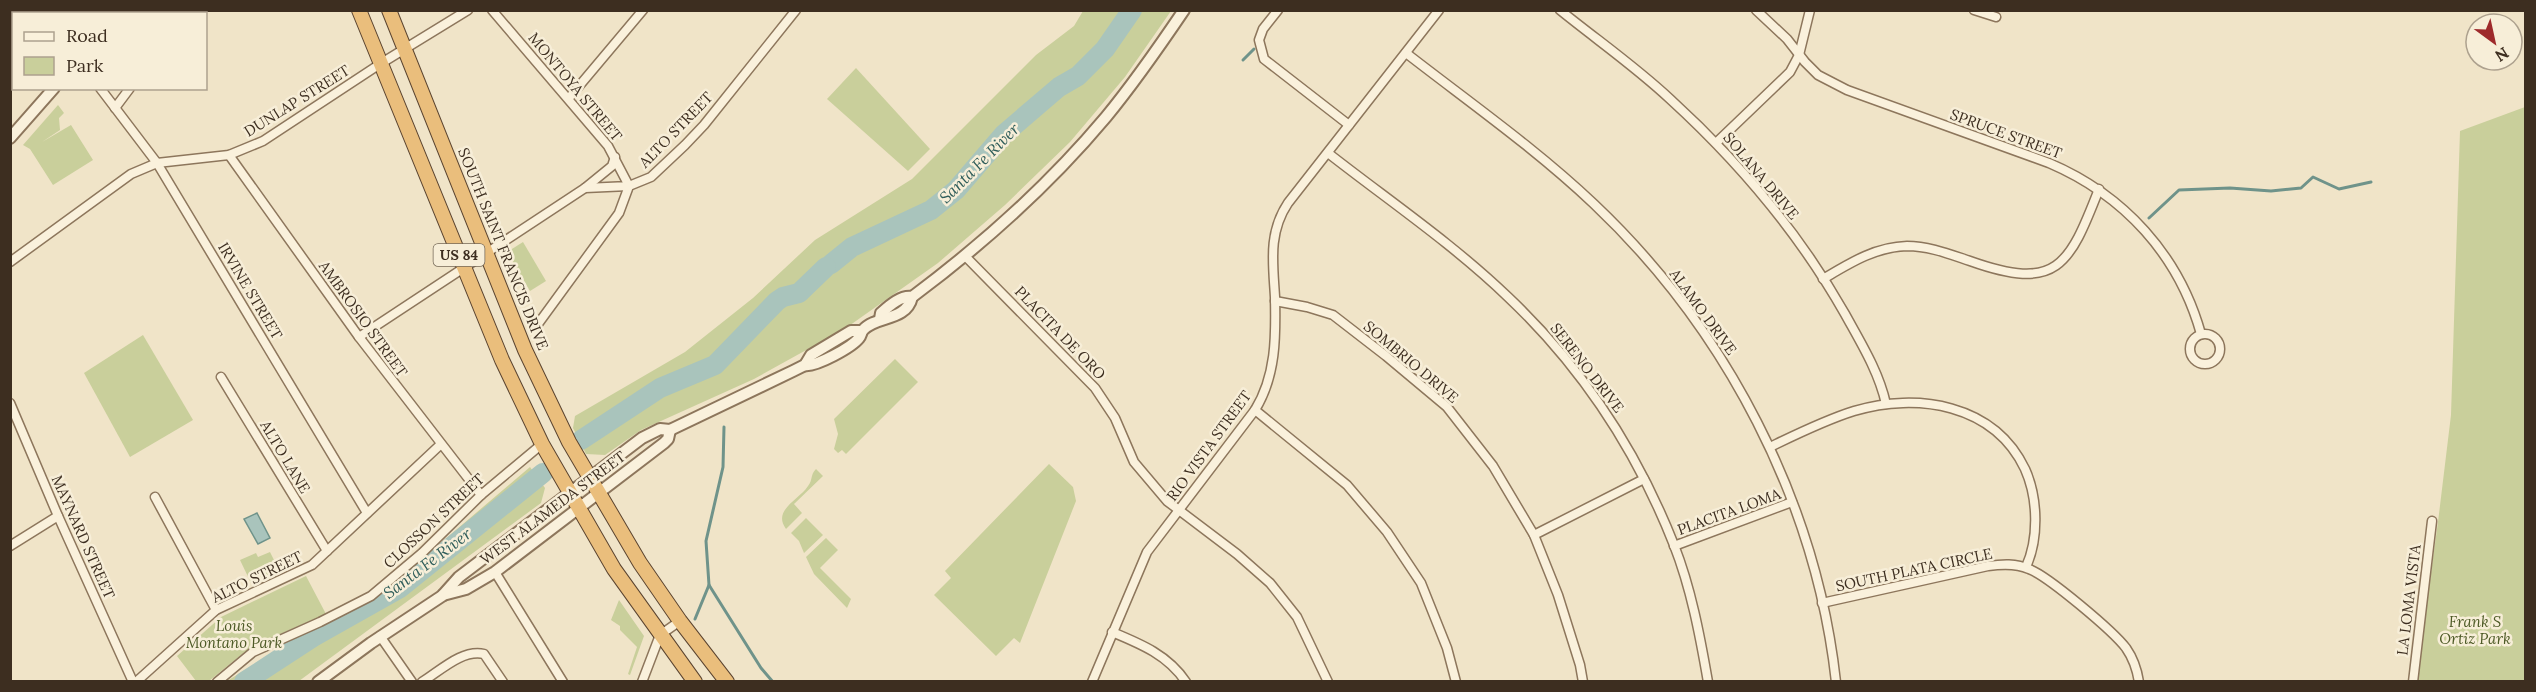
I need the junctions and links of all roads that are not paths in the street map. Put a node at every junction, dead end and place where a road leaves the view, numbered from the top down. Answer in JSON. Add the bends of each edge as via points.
{"nodes":[{"id":1,"x":359,"y":10,"type":"edge"},
{"id":2,"x":389,"y":10,"type":"edge"},
{"id":3,"x":492,"y":10,"type":"edge"},
{"id":4,"x":643,"y":10,"type":"edge"},
{"id":5,"x":796,"y":10,"type":"edge"},
{"id":6,"x":1185,"y":10,"type":"edge"},
{"id":7,"x":1278,"y":10,"type":"edge"},
{"id":8,"x":1439,"y":10,"type":"edge"},
{"id":9,"x":1560,"y":10,"type":"edge"},
{"id":10,"x":1756,"y":10,"type":"edge"},
{"id":11,"x":1810,"y":10,"type":"edge"},
{"id":12,"x":1974,"y":10,"type":"edge"},
{"id":13,"x":467,"y":11,"type":"edge"},
{"id":14,"x":1996,"y":17,"type":"dead end"},
{"id":15,"x":405,"y":49,"type":"junction"},
{"id":16,"x":1406,"y":53,"type":"junction"},
{"id":17,"x":1799,"y":55,"type":"junction"},
{"id":18,"x":380,"y":64,"type":"junction"},
{"id":19,"x":52,"y":90,"type":"edge"},
{"id":20,"x":102,"y":90,"type":"edge"},
{"id":21,"x":128,"y":90,"type":"edge"},
{"id":22,"x":569,"y":98,"type":"junction"},
{"id":23,"x":115,"y":108,"type":"junction"},
{"id":24,"x":1349,"y":125,"type":"junction"},
{"id":25,"x":10,"y":138,"type":"edge"},
{"id":26,"x":1716,"y":143,"type":"junction"},
{"id":27,"x":1328,"y":153,"type":"junction"},
{"id":28,"x":229,"y":155,"type":"junction"},
{"id":29,"x":615,"y":157,"type":"junction"},
{"id":30,"x":157,"y":163,"type":"junction"},
{"id":31,"x":629,"y":186,"type":"junction"},
{"id":32,"x":585,"y":188,"type":"junction"},
{"id":33,"x":2099,"y":189,"type":"junction"},
{"id":34,"x":486,"y":254,"type":"junction"},
{"id":35,"x":965,"y":256,"type":"junction"},
{"id":36,"x":10,"y":262,"type":"edge"},
{"id":37,"x":465,"y":269,"type":"junction"},
{"id":38,"x":1823,"y":279,"type":"junction"},
{"id":39,"x":1275,"y":301,"type":"junction"},
{"id":40,"x":538,"y":324,"type":"dead end"},
{"id":41,"x":2200,"y":334,"type":"dead end"},
{"id":42,"x":359,"y":337,"type":"junction"},
{"id":43,"x":221,"y":377,"type":"dead end"},
{"id":44,"x":10,"y":403,"type":"edge"},
{"id":45,"x":1887,"y":405,"type":"junction"},
{"id":46,"x":1255,"y":410,"type":"junction"},
{"id":47,"x":670,"y":430,"type":"junction"},
{"id":48,"x":542,"y":444,"type":"junction"},
{"id":49,"x":440,"y":445,"type":"junction"},
{"id":50,"x":1770,"y":447,"type":"junction"},
{"id":51,"x":589,"y":479,"type":"junction"},
{"id":52,"x":1644,"y":479,"type":"junction"},
{"id":53,"x":570,"y":494,"type":"junction"},
{"id":54,"x":597,"y":494,"type":"junction"},
{"id":55,"x":481,"y":495,"type":"junction"},
{"id":56,"x":155,"y":497,"type":"dead end"},
{"id":57,"x":1792,"y":502,"type":"junction"},
{"id":58,"x":578,"y":509,"type":"junction"},
{"id":59,"x":1179,"y":510,"type":"junction"},
{"id":60,"x":368,"y":513,"type":"junction"},
{"id":61,"x":58,"y":516,"type":"junction"},
{"id":62,"x":2432,"y":521,"type":"dead end"},
{"id":63,"x":1534,"y":535,"type":"junction"},
{"id":64,"x":10,"y":546,"type":"edge"},
{"id":65,"x":1674,"y":546,"type":"junction"},
{"id":66,"x":327,"y":551,"type":"junction"},
{"id":67,"x":2026,"y":567,"type":"junction"},
{"id":68,"x":495,"y":572,"type":"junction"},
{"id":69,"x":442,"y":596,"type":"junction"},
{"id":70,"x":1822,"y":603,"type":"junction"},
{"id":71,"x":216,"y":610,"type":"junction"},
{"id":72,"x":680,"y":621,"type":"junction"},
{"id":73,"x":1112,"y":632,"type":"junction"},
{"id":74,"x":380,"y":636,"type":"junction"},
{"id":75,"x":660,"y":636,"type":"junction"},
{"id":76,"x":134,"y":681,"type":"edge"},
{"id":77,"x":217,"y":681,"type":"edge"},
{"id":78,"x":318,"y":681,"type":"edge"},
{"id":79,"x":412,"y":681,"type":"edge"},
{"id":80,"x":422,"y":681,"type":"edge"},
{"id":81,"x":503,"y":681,"type":"edge"},
{"id":82,"x":563,"y":681,"type":"edge"},
{"id":83,"x":642,"y":681,"type":"edge"},
{"id":84,"x":695,"y":681,"type":"edge"},
{"id":85,"x":727,"y":681,"type":"edge"},
{"id":86,"x":1092,"y":681,"type":"edge"},
{"id":87,"x":1186,"y":681,"type":"edge"},
{"id":88,"x":1328,"y":681,"type":"edge"},
{"id":89,"x":1456,"y":681,"type":"edge"},
{"id":90,"x":1582,"y":681,"type":"edge"},
{"id":91,"x":1708,"y":681,"type":"edge"},
{"id":92,"x":1836,"y":681,"type":"edge"},
{"id":93,"x":2139,"y":681,"type":"edge"},
{"id":94,"x":2413,"y":681,"type":"edge"}],
"edges":[{"from":1,"to":18,"type":"highway","number":"US 84"},
{"from":2,"to":15,"type":"highway","name":"SOUTH SAINT FRANCIS DRIVE","number":"US 84"},
{"from":3,"to":22,"type":"street","name":"MONTOYA STREET"},
{"from":4,"to":22,"type":"street"},
{"from":5,"to":31,"type":"street","name":"ALTO STREET","via":[[685,145],[651,177]]},
{"from":6,"to":35,"type":"street","name":"WEST ALAMEDA STREET","via":[[1141,74],[1091,134],[1038,191]]},
{"from":7,"to":24,"type":"street","via":[[1259,40],[1263,59]]},
{"from":8,"to":16,"type":"street","name":"RIO VISTA STREET"},
{"from":9,"to":26,"type":"street","name":"SOLANA DRIVE","via":[[1669,98]]},
{"from":10,"to":17,"type":"street","name":"SPRUCE STREET"},
{"from":11,"to":17,"type":"street"},
{"from":12,"to":14,"type":"street"},
{"from":13,"to":15,"type":"street","name":"DUNLAP STREET"},
{"from":15,"to":18,"type":"street","name":"DUNLAP STREET"},
{"from":15,"to":34,"type":"highway","name":"SOUTH SAINT FRANCIS DRIVE","number":"US 84"},
{"from":16,"to":24,"type":"street","name":"RIO VISTA STREET"},
{"from":16,"to":50,"type":"street","name":"ALAMO DRIVE","via":[[1562,176],[1632,243],[1717,352]]},
{"from":17,"to":26,"type":"street","via":[[1790,72]]},
{"from":17,"to":33,"type":"street","name":"SPRUCE STREET","via":[[1818,75],[1847,90],[2049,163]]},
{"from":18,"to":28,"type":"street","name":"DUNLAP STREET","via":[[263,141]]},
{"from":18,"to":37,"type":"highway","number":"US 84"},
{"from":19,"to":25,"type":"street"},
{"from":20,"to":23,"type":"street","name":"IRVINE STREET"},
{"from":21,"to":23,"type":"street"},
{"from":22,"to":29,"type":"street","name":"MONTOYA STREET"},
{"from":23,"to":30,"type":"street","name":"IRVINE STREET"},
{"from":24,"to":27,"type":"street","name":"RIO VISTA STREET"},
{"from":26,"to":38,"type":"street","name":"SOLANA DRIVE","via":[[1773,209]]},
{"from":27,"to":39,"type":"street","name":"RIO VISTA STREET","via":[[1278,219],[1272,251]]},
{"from":27,"to":52,"type":"street","name":"SERENO DRIVE","via":[[1464,259],[1527,316],[1590,390]]},
{"from":28,"to":30,"type":"street","name":"DUNLAP STREET"},
{"from":28,"to":42,"type":"street","name":"AMBROSIO STREET"},
{"from":29,"to":31,"type":"street","name":"MONTOYA STREET"},
{"from":29,"to":32,"type":"street","via":[[612,166]]},
{"from":30,"to":36,"type":"street","name":"DUNLAP STREET","via":[[131,174]]},
{"from":30,"to":60,"type":"street","name":"IRVINE STREET"},
{"from":31,"to":32,"type":"street"},
{"from":31,"to":40,"type":"street","via":[[618,213]]},
{"from":32,"to":34,"type":"street"},
{"from":33,"to":38,"type":"street","via":[[2073,248],[2061,262],[2044,271],[2014,274],[1947,253],[1909,246],[1870,253]]},
{"from":33,"to":41,"type":"street","name":"SPRUCE STREET","via":[[2127,210],[2161,250],[2185,292]]},
{"from":34,"to":37,"type":"street"},
{"from":34,"to":51,"type":"highway","name":"SOUTH SAINT FRANCIS DRIVE","number":"US 84","via":[[545,395]]},
{"from":35,"to":47,"type":"street","name":"WEST ALAMEDA STREET","via":[[912,297],[908,306],[862,331],[857,341],[817,364],[804,365]]},
{"from":35,"to":59,"type":"street","name":"PLACITA DE ORO","via":[[1095,388],[1115,418],[1134,462]]},
{"from":37,"to":42,"type":"street"},
{"from":37,"to":48,"type":"highway","number":"US 84"},
{"from":38,"to":45,"type":"street","name":"SOLANA DRIVE","via":[[1869,358]]},
{"from":39,"to":46,"type":"street","name":"RIO VISTA STREET","via":[[1271,373]]},
{"from":39,"to":63,"type":"street","name":"SOMBRIO DRIVE","via":[[1332,315],[1447,407],[1493,466]]},
{"from":42,"to":49,"type":"street","name":"AMBROSIO STREET"},
{"from":43,"to":66,"type":"street","name":"ALTO LANE"},
{"from":44,"to":61,"type":"street","name":"MAYNARD STREET"},
{"from":45,"to":50,"type":"street","via":[[1839,416]]},
{"from":45,"to":67,"type":"street","via":[[1933,404],[1958,409],[1990,426],[2012,447],[2028,475],[2034,502],[2033,542]]},
{"from":46,"to":59,"type":"street","name":"RIO VISTA STREET"},
{"from":46,"to":89,"type":"street","via":[[1347,485],[1387,532],[1421,583]]},
{"from":47,"to":51,"type":"street","name":"WEST ALAMEDA STREET","via":[[648,434]]},
{"from":47,"to":54,"type":"street","name":"WEST ALAMEDA STREET","via":[[664,443]]},
{"from":48,"to":53,"type":"highway","number":"US 84"},
{"from":48,"to":55,"type":"street","name":"CLOSSON STREET"},
{"from":49,"to":55,"type":"street","name":"AMBROSIO STREET"},
{"from":49,"to":60,"type":"street","name":"ALTO STREET"},
{"from":50,"to":57,"type":"street","name":"ALAMO DRIVE"},
{"from":51,"to":53,"type":"street","name":"WEST ALAMEDA STREET"},
{"from":51,"to":54,"type":"highway","name":"SOUTH SAINT FRANCIS DRIVE","number":"US 84"},
{"from":52,"to":63,"type":"street"},
{"from":52,"to":65,"type":"street","name":"SERENO DRIVE"},
{"from":53,"to":58,"type":"highway","number":"US 84"},
{"from":53,"to":69,"type":"street","name":"WEST ALAMEDA STREET","via":[[459,577]]},
{"from":54,"to":58,"type":"street","name":"WEST ALAMEDA STREET"},
{"from":54,"to":72,"type":"highway","number":"US 84"},
{"from":55,"to":77,"type":"street","name":"CLOSSON STREET","via":[[371,596],[253,652]]},
{"from":56,"to":71,"type":"street"},
{"from":57,"to":65,"type":"street","name":"PLACITA LOMA"},
{"from":57,"to":70,"type":"street","name":"ALAMO DRIVE"},
{"from":58,"to":68,"type":"street","name":"WEST ALAMEDA STREET"},
{"from":58,"to":75,"type":"highway","number":"US 84"},
{"from":59,"to":73,"type":"street","name":"RIO VISTA STREET","via":[[1147,552]]},
{"from":59,"to":88,"type":"street","name":"PLACITA DE ORO","via":[[1270,583],[1297,617]]},
{"from":60,"to":66,"type":"street","name":"ALTO STREET"},
{"from":61,"to":64,"type":"street"},
{"from":61,"to":76,"type":"street","name":"MAYNARD STREET"},
{"from":62,"to":94,"type":"street","name":"LA LOMA VISTA"},
{"from":63,"to":90,"type":"street","name":"SOMBRIO DRIVE","via":[[1558,595]]},
{"from":65,"to":91,"type":"street","name":"SERENO DRIVE","via":[[1692,605]]},
{"from":66,"to":71,"type":"street","name":"ALTO STREET","via":[[312,565]]},
{"from":67,"to":70,"type":"street","name":"SOUTH PLATA CIRCLE","via":[[1998,565]]},
{"from":67,"to":93,"type":"street","name":"SOUTH PLATA CIRCLE","via":[[2048,580],[2120,640],[2133,659]]},
{"from":68,"to":69,"type":"street","name":"WEST ALAMEDA STREET","via":[[466,589]]},
{"from":68,"to":82,"type":"street"},
{"from":69,"to":74,"type":"street","name":"WEST ALAMEDA STREET"},
{"from":70,"to":92,"type":"street","name":"ALAMO DRIVE"},
{"from":71,"to":76,"type":"street","name":"ALTO STREET"},
{"from":72,"to":75,"type":"street"},
{"from":72,"to":85,"type":"highway","number":"US 84"},
{"from":73,"to":86,"type":"street","name":"RIO VISTA STREET"},
{"from":73,"to":87,"type":"street","via":[[1159,654]]},
{"from":74,"to":78,"type":"street","name":"WEST ALAMEDA STREET"},
{"from":74,"to":79,"type":"street"},
{"from":75,"to":83,"type":"street"},
{"from":75,"to":84,"type":"highway","number":"US 84"},
{"from":80,"to":81,"type":"street","via":[[474,652],[484,654]]}]}
